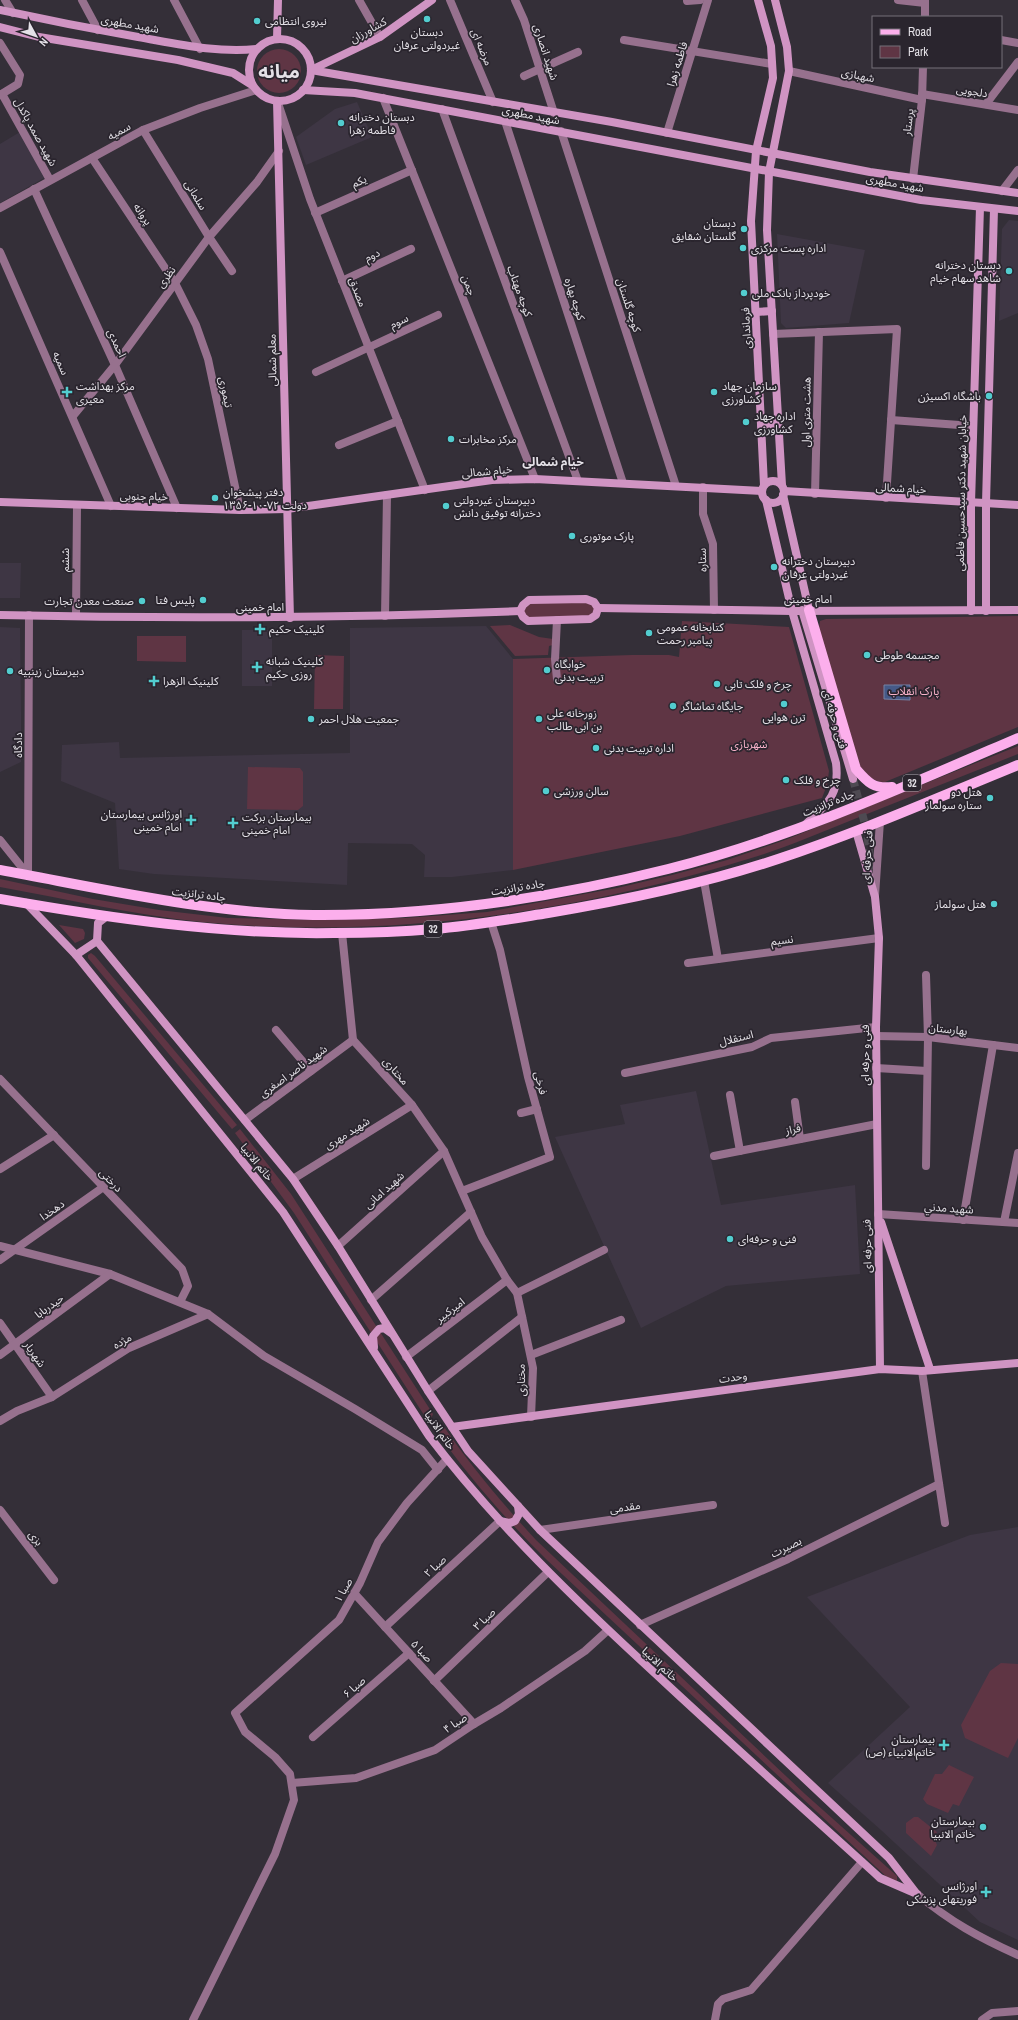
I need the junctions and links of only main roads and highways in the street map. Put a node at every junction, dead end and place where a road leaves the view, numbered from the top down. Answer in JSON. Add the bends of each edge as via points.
{"nodes":[{"id":1,"x":278,"y":0,"type":"edge"},
{"id":2,"x":432,"y":0,"type":"edge"},
{"id":3,"x":758,"y":0,"type":"edge"},
{"id":4,"x":774,"y":0,"type":"edge"},
{"id":5,"x":421,"y":4,"type":"edge"},
{"id":6,"x":0,"y":10,"type":"edge"},
{"id":7,"x":0,"y":27,"type":"edge"},
{"id":8,"x":277,"y":39,"type":"junction"},
{"id":9,"x":257,"y":49,"type":"junction"},
{"id":10,"x":311,"y":70,"type":"junction"},
{"id":11,"x":254,"y":87,"type":"junction"},
{"id":12,"x":303,"y":90,"type":"junction"},
{"id":13,"x":277,"y":101,"type":"junction"},
{"id":14,"x":756,"y":151,"type":"junction"},
{"id":15,"x":772,"y":154,"type":"junction"},
{"id":16,"x":754,"y":169,"type":"junction"},
{"id":17,"x":769,"y":172,"type":"junction"},
{"id":18,"x":1018,"y":193,"type":"edge"},
{"id":19,"x":980,"y":207,"type":"junction"},
{"id":20,"x":994,"y":209,"type":"junction"},
{"id":21,"x":1018,"y":211,"type":"edge"},
{"id":22,"x":772,"y":311,"type":"junction"},
{"id":23,"x":756,"y":312,"type":"junction"},
{"id":24,"x":778,"y":424,"type":"junction"},
{"id":25,"x":762,"y":425,"type":"junction"},
{"id":26,"x":763,"y":488,"type":"junction"},
{"id":27,"x":783,"y":490,"type":"junction"},
{"id":28,"x":766,"y":500,"type":"junction"},
{"id":29,"x":0,"y":502,"type":"edge"},
{"id":30,"x":971,"y":503,"type":"junction"},
{"id":31,"x":986,"y":504,"type":"junction"},
{"id":32,"x":1018,"y":505,"type":"edge"},
{"id":33,"x":287,"y":509,"type":"junction"},
{"id":34,"x":598,"y":608,"type":"junction"},
{"id":35,"x":805,"y":610,"type":"junction"},
{"id":36,"x":1018,"y":610,"type":"edge"},
{"id":37,"x":520,"y":611,"type":"junction"},
{"id":38,"x":792,"y":611,"type":"junction"},
{"id":39,"x":971,"y":611,"type":"junction"},
{"id":40,"x":986,"y":611,"type":"junction"},
{"id":41,"x":0,"y":614,"type":"edge"},
{"id":42,"x":290,"y":618,"type":"junction"},
{"id":43,"x":1018,"y":738,"type":"edge"},
{"id":44,"x":1018,"y":765,"type":"edge"},
{"id":45,"x":853,"y":779,"type":"tunnel mouth"},
{"id":46,"x":906,"y":785,"type":"junction"},
{"id":47,"x":805,"y":825,"type":"junction"},
{"id":48,"x":856,"y":831,"type":"junction"},
{"id":49,"x":0,"y":870,"type":"edge"},
{"id":50,"x":875,"y":897,"type":"joint"},
{"id":51,"x":0,"y":899,"type":"edge"},
{"id":52,"x":26,"y":903,"type":"junction"},
{"id":53,"x":107,"y":916,"type":"junction"},
{"id":54,"x":97,"y":941,"type":"junction"},
{"id":55,"x":76,"y":955,"type":"junction"},
{"id":56,"x":878,"y":1214,"type":"junction"},
{"id":57,"x":393,"y":1335,"type":"junction"},
{"id":58,"x":374,"y":1348,"type":"junction"},
{"id":59,"x":1018,"y":1363,"type":"edge"},
{"id":60,"x":880,"y":1369,"type":"junction"},
{"id":61,"x":926,"y":1370,"type":"junction"},
{"id":62,"x":452,"y":1427,"type":"junction"},
{"id":63,"x":518,"y":1506,"type":"junction"},
{"id":64,"x":500,"y":1521,"type":"junction"}],
"edges":[{"from":1,"to":8,"type":"main road"},
{"from":2,"to":5,"type":"main road","name":"کشاورزان"},
{"from":3,"to":14,"type":"main road","via":[[771,46],[773,78]]},
{"from":4,"to":15,"type":"main road","via":[[787,47],[789,71]]},
{"from":5,"to":10,"type":"main road","name":"کشاورزان","via":[[380,37]]},
{"from":6,"to":9,"type":"main road","name":"شهید مطهری","via":[[200,49]]},
{"from":7,"to":11,"type":"main road","via":[[39,37],[178,60],[233,73]]},
{"from":8,"to":9,"type":"main road","via":[[270,40]]},
{"from":8,"to":10,"type":"main road","via":[[297,44],[309,60]]},
{"from":9,"to":11,"type":"main road","via":[[249,66],[249,76]]},
{"from":10,"to":12,"type":"main road"},
{"from":10,"to":14,"type":"main road","name":"شهید مطهری"},
{"from":11,"to":13,"type":"main road","via":[[269,99]]},
{"from":12,"to":13,"type":"main road","via":[[292,99]]},
{"from":12,"to":16,"type":"main road","name":"شهید مطهری","via":[[336,91],[383,98]]},
{"from":13,"to":33,"type":"main road","name":"معلم شمالی"},
{"from":14,"to":15,"type":"main road","name":"شهید مطهری"},
{"from":14,"to":16,"type":"main road","name":"فرمانداری"},
{"from":15,"to":17,"type":"main road"},
{"from":15,"to":18,"type":"main road","name":"شهید مطهری","via":[[913,179]]},
{"from":16,"to":17,"type":"main road","name":"شهید مطهری"},
{"from":16,"to":23,"type":"main road","name":"فرمانداری","via":[[751,221]]},
{"from":17,"to":19,"type":"main road","name":"شهید مطهری","via":[[921,200]]},
{"from":17,"to":22,"type":"main road","via":[[767,230]]},
{"from":19,"to":20,"type":"main road","name":"شهید مطهری"},
{"from":19,"to":30,"type":"main road","name":"خیابان شهید دکتر سیدحسین فاطمی"},
{"from":20,"to":21,"type":"main road","name":"شهید مطهری"},
{"from":20,"to":31,"type":"main road"},
{"from":22,"to":23,"type":"main road"},
{"from":22,"to":24,"type":"main road"},
{"from":23,"to":25,"type":"main road","name":"فرمانداری"},
{"from":24,"to":25,"type":"main road"},
{"from":24,"to":27,"type":"main road"},
{"from":25,"to":26,"type":"main road","name":"فرمانداری"},
{"from":26,"to":27,"type":"main road","name":"خیام شمالی","via":[[773,481]]},
{"from":26,"to":28,"type":"main road"},
{"from":26,"to":33,"type":"main road","name":"خیام شمالی","via":[[535,479],[492,480]]},
{"from":27,"to":28,"type":"main road","via":[[776,502]]},
{"from":27,"to":30,"type":"main road","name":"خیام شمالی"},
{"from":27,"to":35,"type":"main road"},
{"from":28,"to":38,"type":"main road"},
{"from":29,"to":33,"type":"main road","name":"خیام جنوبی","via":[[240,510]]},
{"from":30,"to":31,"type":"main road","name":"خیام شمالی"},
{"from":30,"to":39,"type":"main road","name":"خیابان شهید دکتر سیدحسین فاطمی"},
{"from":31,"to":32,"type":"main road","name":"خیام شمالی"},
{"from":31,"to":40,"type":"main road"},
{"from":33,"to":42,"type":"main road","name":"معلم شمالی"},
{"from":34,"to":37,"type":"main road","via":[[594,602],[586,599],[529,600]]},
{"from":34,"to":37,"type":"main road","via":[[596,615],[590,619],[528,621]]},
{"from":34,"to":38,"type":"main road","name":"امام خمینی"},
{"from":35,"to":38,"type":"main road","name":"امام خمینی"},
{"from":35,"to":39,"type":"main road","name":"امام خمینی"},
{"from":35,"to":45,"type":"main road"},
{"from":35,"to":46,"type":"main road","via":[[856,768],[871,784],[880,788]]},
{"from":36,"to":40,"type":"main road","name":"امام خمینی"},
{"from":37,"to":42,"type":"main road","name":"امام خمینی"},
{"from":38,"to":47,"type":"main road","name":"فنی و حرفه ای","via":[[838,776],[828,803]]},
{"from":39,"to":40,"type":"main road","name":"امام خمینی"},
{"from":41,"to":42,"type":"main road","name":"امام خمینی","via":[[124,618]]},
{"from":43,"to":46,"type":"main road","name":"جاده ترانزیت","number":"32"},
{"from":44,"to":48,"type":"main road","number":"32"},
{"from":46,"to":47,"type":"main road","name":"جاده ترانزیت","number":"32"},
{"from":47,"to":49,"type":"main road","name":"جاده ترانزیت","number":"32","via":[[669,868],[560,892],[437,911],[311,915],[235,910],[172,903]]},
{"from":48,"to":50,"type":"main road","name":"فنی حرفه ای"},
{"from":48,"to":53,"type":"main road","number":"32","via":[[778,859],[704,881],[622,901],[435,929],[342,933],[227,929]]},
{"from":50,"to":56,"type":"main road","name":"فنی و حرفه ای","via":[[879,938],[876,1032]]},
{"from":51,"to":52,"type":"main road","number":"32"},
{"from":52,"to":53,"type":"main road","number":"32"},
{"from":52,"to":55,"type":"main road","name":"خاتم الانبیا"},
{"from":53,"to":54,"type":"main road","via":[[98,923]]},
{"from":54,"to":55,"type":"main road"},
{"from":54,"to":57,"type":"main road","name":"خاتم الانبیا","via":[[293,1179]]},
{"from":55,"to":58,"type":"main road","name":"خاتم الانبیا","via":[[282,1212]]},
{"from":56,"to":60,"type":"main road","name":"فنی حرفه ای"},
{"from":56,"to":61,"type":"main road","name":"فنی حرفه ای"},
{"from":57,"to":58,"type":"main road","via":[[384,1328],[380,1329],[373,1336]]},
{"from":57,"to":62,"type":"main road","name":"خاتم الانبیا"},
{"from":58,"to":64,"type":"main road","name":"خاتم الانبیا","via":[[429,1436]]},
{"from":59,"to":61,"type":"main road","name":"وحدت"},
{"from":60,"to":61,"type":"main road","name":"وحدت"},
{"from":60,"to":62,"type":"main road","name":"وحدت"},
{"from":62,"to":63,"type":"main road","name":"خاتم الانبیا","via":[[468,1451]]},
{"from":63,"to":64,"type":"main road","via":[[520,1514],[515,1521]]},
{"from":63,"to":64,"type":"main road","name":"خاتم الانبیا","via":[[640,1625],[889,1858],[917,1894],[880,1878],[862,1862],[607,1631]]}]}
